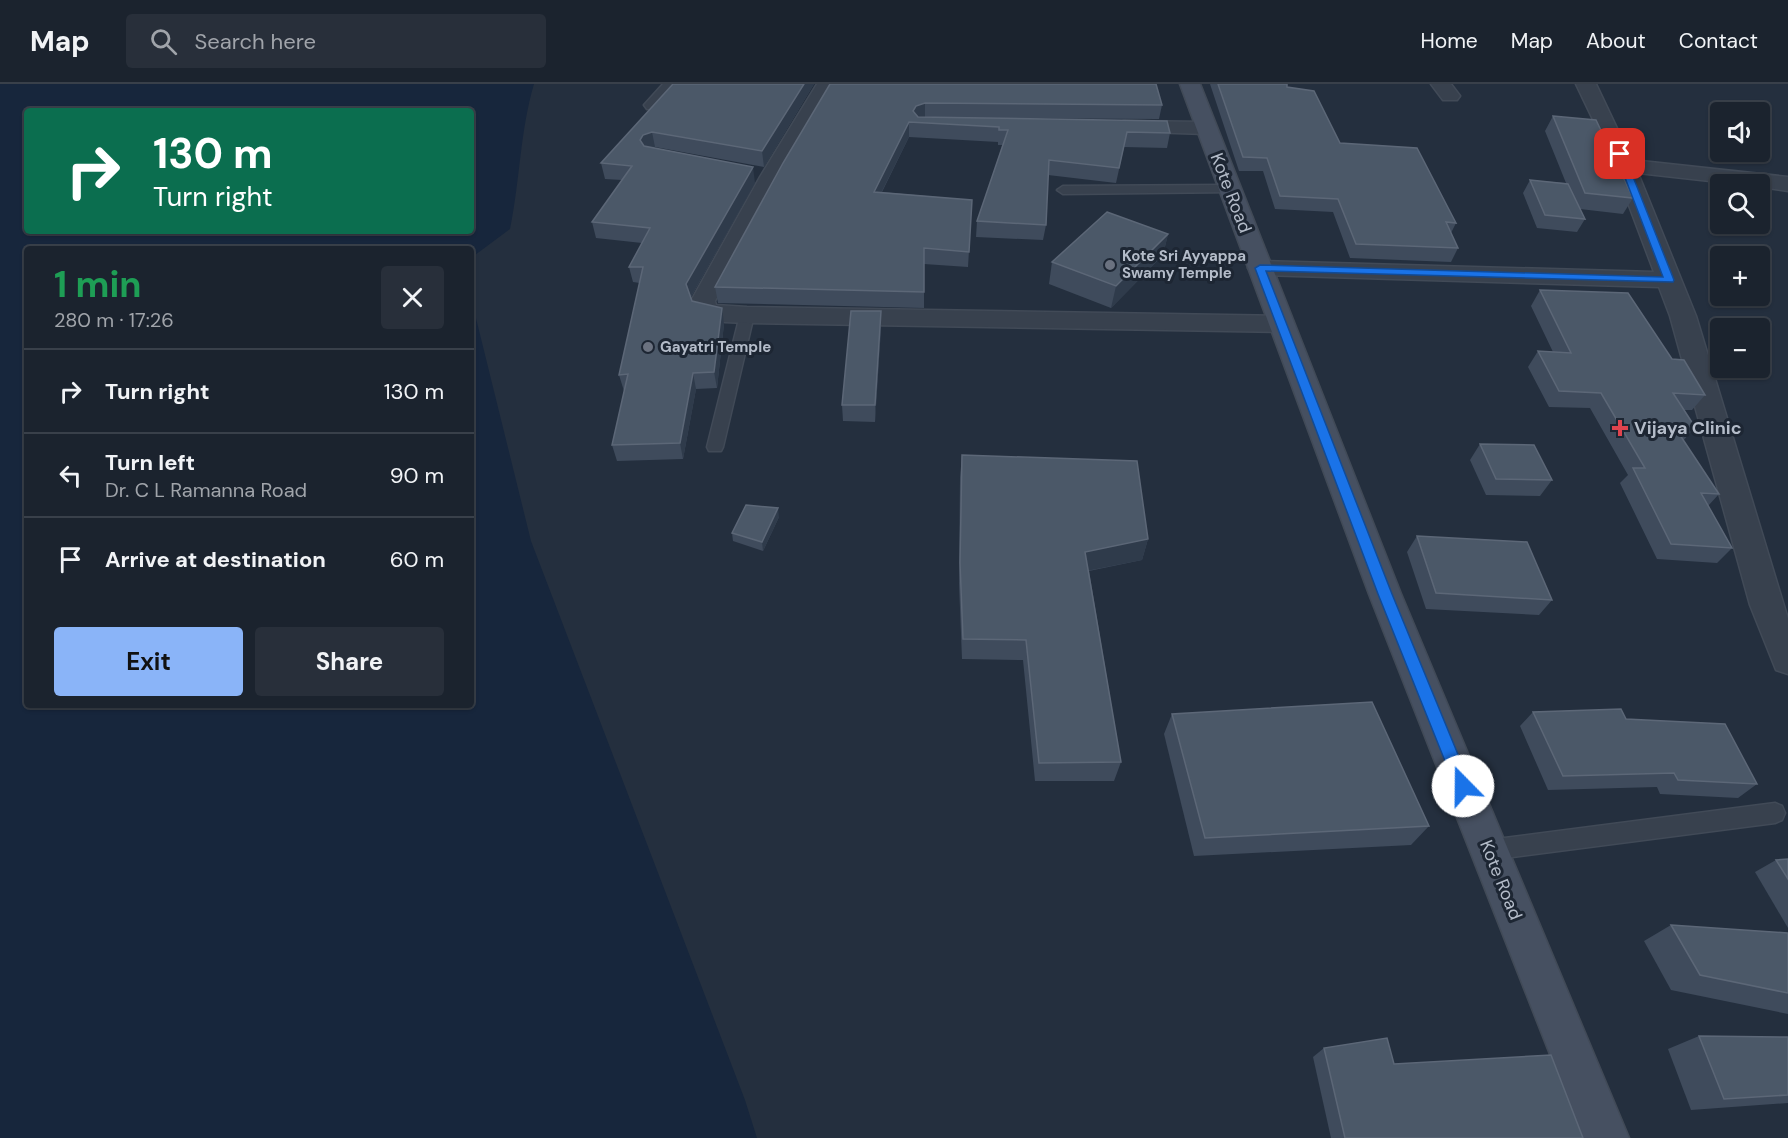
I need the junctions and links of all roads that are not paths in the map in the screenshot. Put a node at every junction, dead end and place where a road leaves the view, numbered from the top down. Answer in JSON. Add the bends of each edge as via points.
{"nodes":[{"id":1,"x":674,"y":84,"type":"edge"},
{"id":2,"x":827,"y":84,"type":"edge"},
{"id":3,"x":1190,"y":84,"type":"edge"},
{"id":4,"x":1586,"y":84,"type":"edge"},
{"id":5,"x":654,"y":105,"type":"edge"},
{"id":6,"x":1101,"y":127,"type":"edge"},
{"id":7,"x":1206,"y":128,"type":"junction"},
{"id":8,"x":1624,"y":165,"type":"junction"},
{"id":9,"x":1788,"y":184,"type":"edge"},
{"id":10,"x":1229,"y":189,"type":"junction"},
{"id":11,"x":1064,"y":190,"type":"dead end"},
{"id":12,"x":1260,"y":268,"type":"junction"},
{"id":13,"x":1669,"y":280,"type":"junction"},
{"id":14,"x":747,"y":315,"type":"junction"},
{"id":15,"x":1281,"y":324,"type":"junction"},
{"id":16,"x":715,"y":447,"type":"dead end"},
{"id":17,"x":1779,"y":617,"type":"edge"},
{"id":18,"x":1788,"y":660,"type":"edge"},
{"id":19,"x":1774,"y":813,"type":"dead end"},
{"id":20,"x":1489,"y":850,"type":"junction"},
{"id":21,"x":1606,"y":1138,"type":"edge"}],
"edges":[{"from":1,"to":5,"type":"street"},
{"from":2,"to":14,"type":"street","via":[[760,175],[703,301],[705,310]]},
{"from":3,"to":7,"type":"street","name":"Kote Road"},
{"from":4,"to":8,"type":"street"},
{"from":6,"to":7,"type":"street"},
{"from":7,"to":10,"type":"street","name":"Kote Road"},
{"from":8,"to":9,"type":"street"},
{"from":8,"to":13,"type":"street"},
{"from":10,"to":11,"type":"lane"},
{"from":10,"to":12,"type":"street","name":"Kote Road"},
{"from":12,"to":13,"type":"street"},
{"from":12,"to":15,"type":"street","name":"Kote Road"},
{"from":13,"to":17,"type":"street"},
{"from":14,"to":15,"type":"street"},
{"from":14,"to":16,"type":"lane"},
{"from":15,"to":20,"type":"street","name":"Kote Road"},
{"from":17,"to":18,"type":"street"},
{"from":19,"to":20,"type":"lane"},
{"from":20,"to":21,"type":"street","name":"Kote Road"}]}
